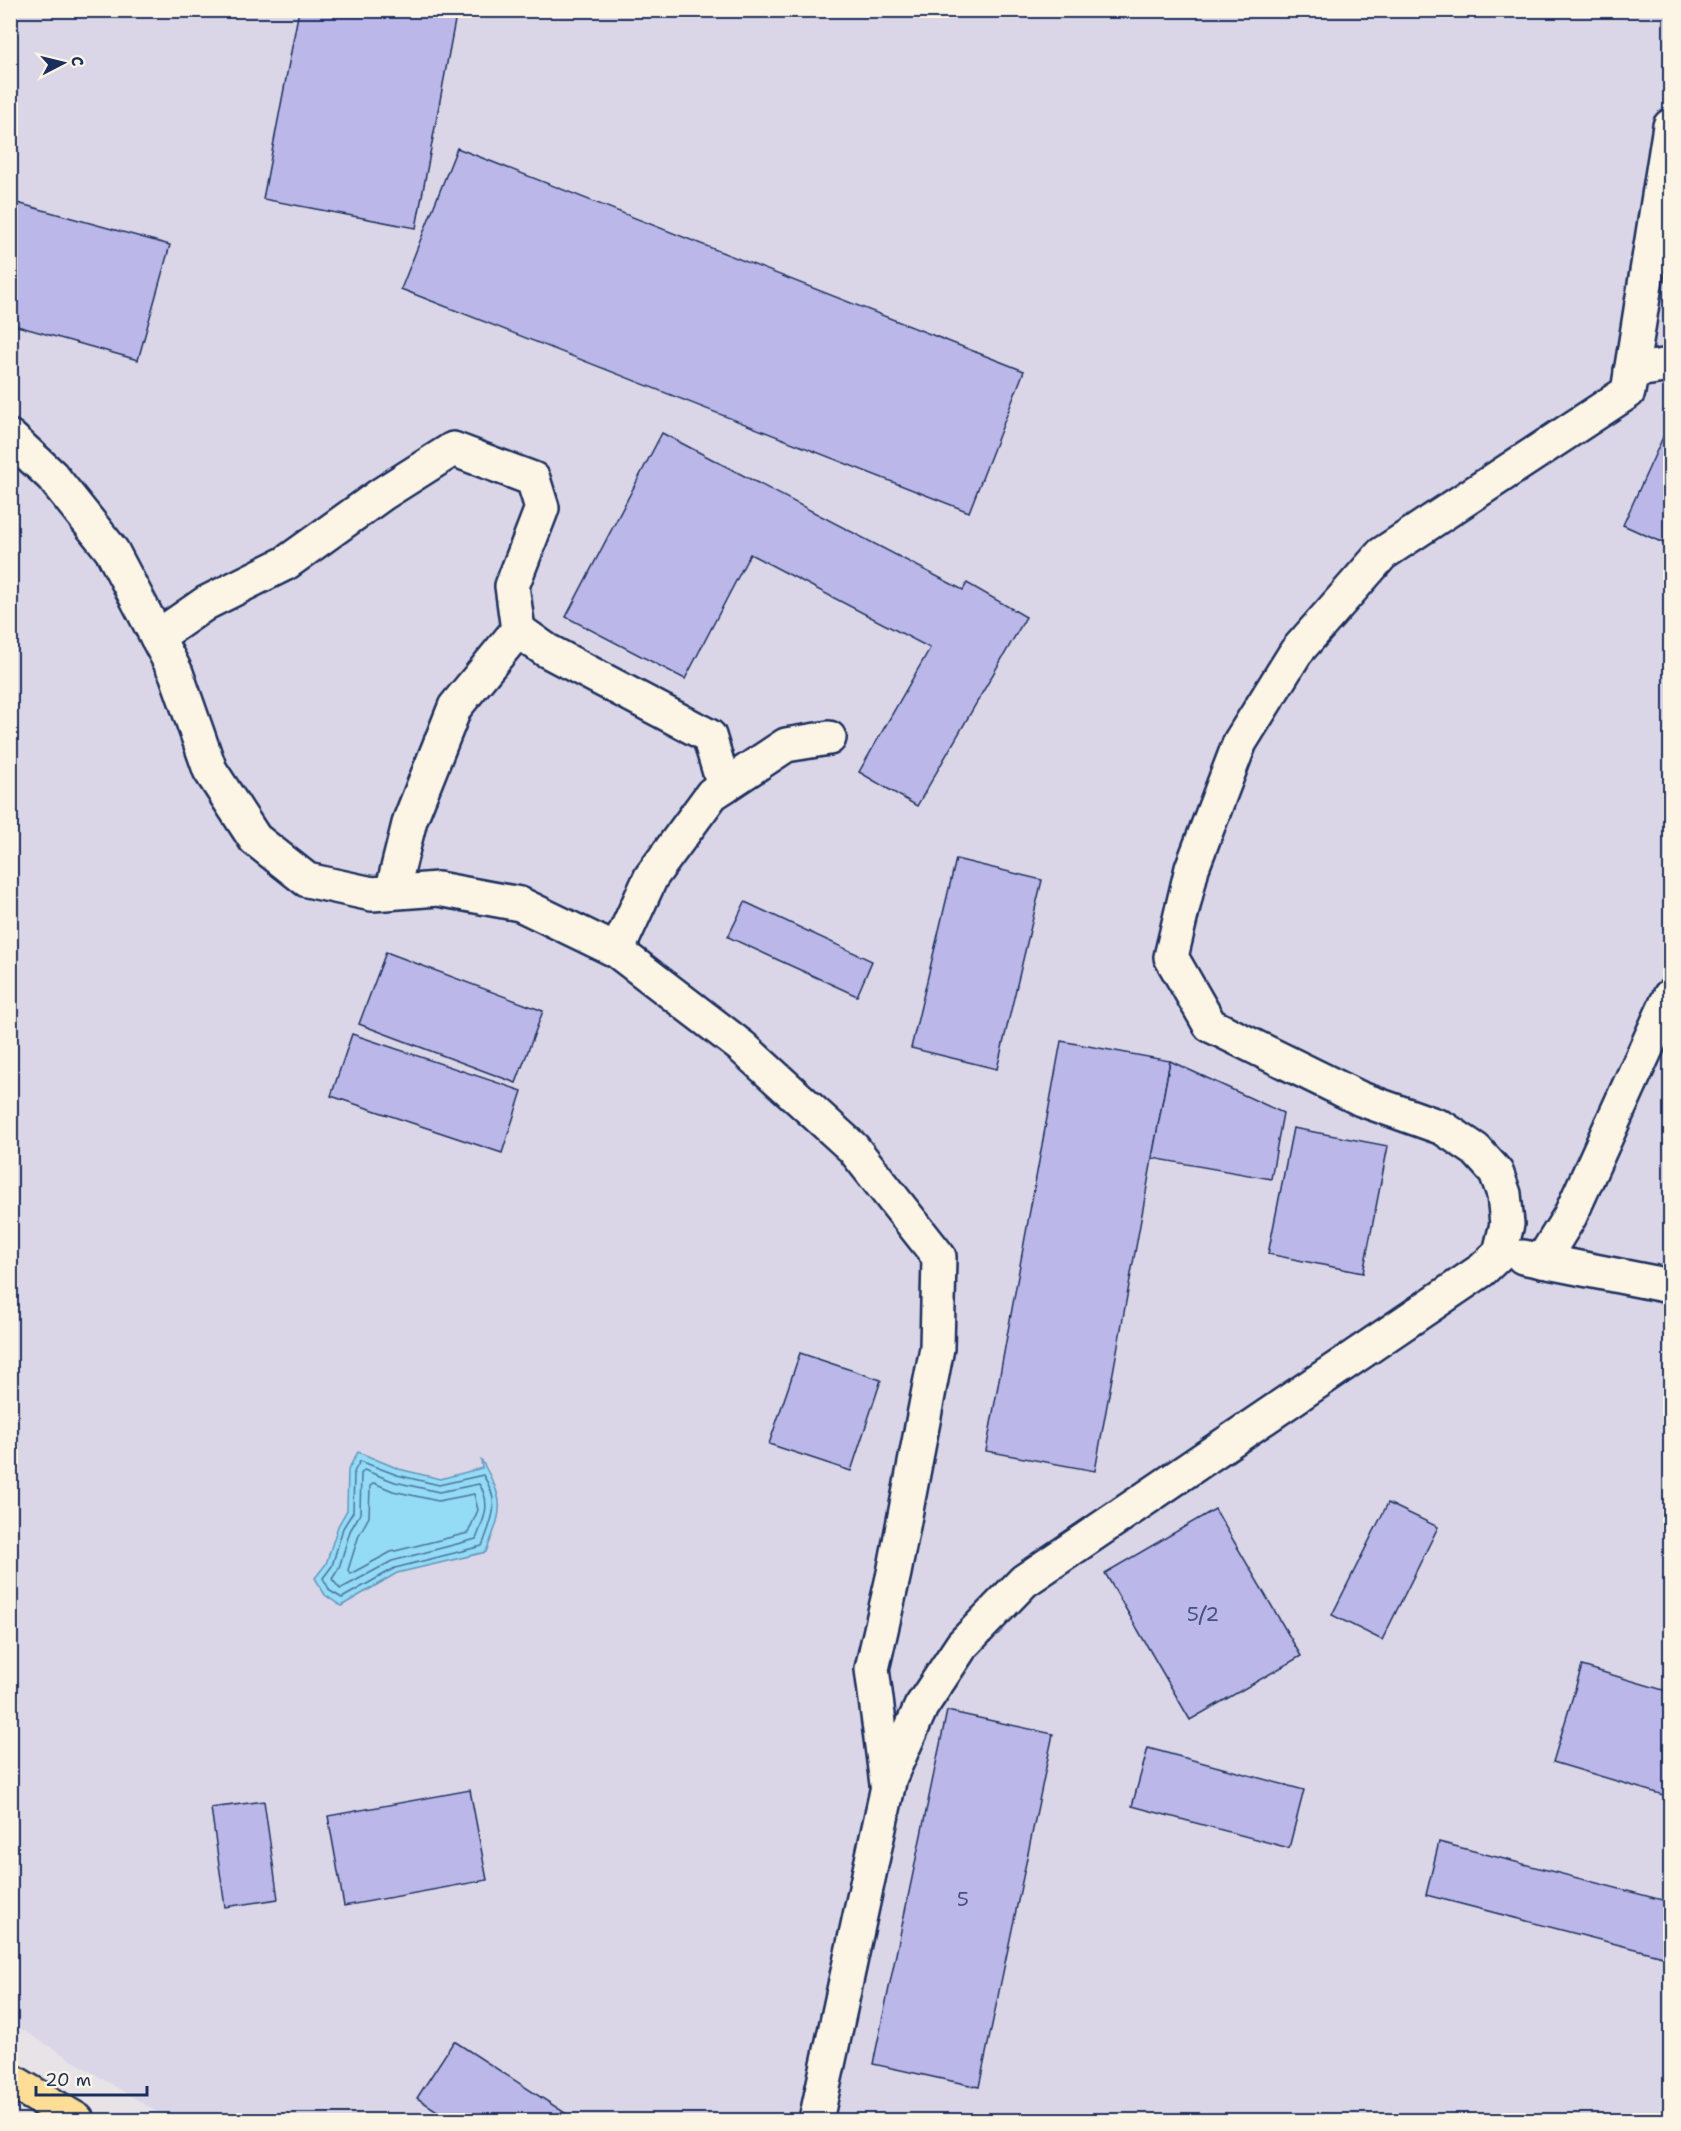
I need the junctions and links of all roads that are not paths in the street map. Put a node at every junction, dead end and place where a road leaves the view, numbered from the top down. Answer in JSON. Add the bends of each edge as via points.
{"nodes":[{"id":1,"x":1671,"y":126,"type":"edge"},
{"id":2,"x":1671,"y":365,"type":"edge"},
{"id":3,"x":1631,"y":371,"type":"junction"},
{"id":4,"x":10,"y":437,"type":"edge"},
{"id":5,"x":518,"y":630,"type":"junction"},
{"id":6,"x":157,"y":637,"type":"junction"},
{"id":7,"x":829,"y":738,"type":"dead end"},
{"id":8,"x":724,"y":786,"type":"junction"},
{"id":9,"x":392,"y":892,"type":"junction"},
{"id":10,"x":617,"y":951,"type":"junction"},
{"id":11,"x":1671,"y":996,"type":"edge"},
{"id":12,"x":1500,"y":1253,"type":"junction"},
{"id":13,"x":1542,"y":1261,"type":"junction"},
{"id":14,"x":1671,"y":1286,"type":"edge"},
{"id":15,"x":888,"y":1789,"type":"junction"},
{"id":16,"x":10,"y":2080,"type":"edge"},
{"id":17,"x":77,"y":2121,"type":"edge"},
{"id":18,"x":816,"y":2121,"type":"edge"}],
"edges":[{"from":1,"to":3,"type":"street"},
{"from":2,"to":3,"type":"street"},
{"from":3,"to":12,"type":"street","via":[[1628,392],[1382,554],[1296,652],[1240,742],[1192,868],[1171,957],[1210,1025],[1361,1099],[1443,1128],[1476,1150],[1496,1172],[1504,1194],[1508,1224]]},
{"from":4,"to":6,"type":"street","via":[[52,476],[112,551]]},
{"from":5,"to":6,"type":"street","via":[[513,586],[542,508],[532,479],[453,449],[286,563],[206,603]]},
{"from":5,"to":8,"type":"street","via":[[546,650],[709,736]]},
{"from":5,"to":9,"type":"street","via":[[455,707],[410,820]]},
{"from":6,"to":9,"type":"street","via":[[176,673],[210,770],[255,839],[307,880],[372,894]]},
{"from":7,"to":8,"type":"street","via":[[786,745]]},
{"from":8,"to":10,"type":"street","via":[[712,794],[651,877]]},
{"from":9,"to":10,"type":"street","via":[[438,889],[520,904]]},
{"from":10,"to":15,"type":"street","via":[[741,1046],[853,1148],[939,1257],[938,1348],[872,1669]]},
{"from":11,"to":13,"type":"street","via":[[1570,1216]]},
{"from":12,"to":13,"type":"street"},
{"from":12,"to":15,"type":"street","via":[[1482,1270],[1024,1581],[962,1645],[927,1698]]},
{"from":13,"to":14,"type":"street"},
{"from":15,"to":18,"type":"street"},
{"from":16,"to":17,"type":"main road"}]}
